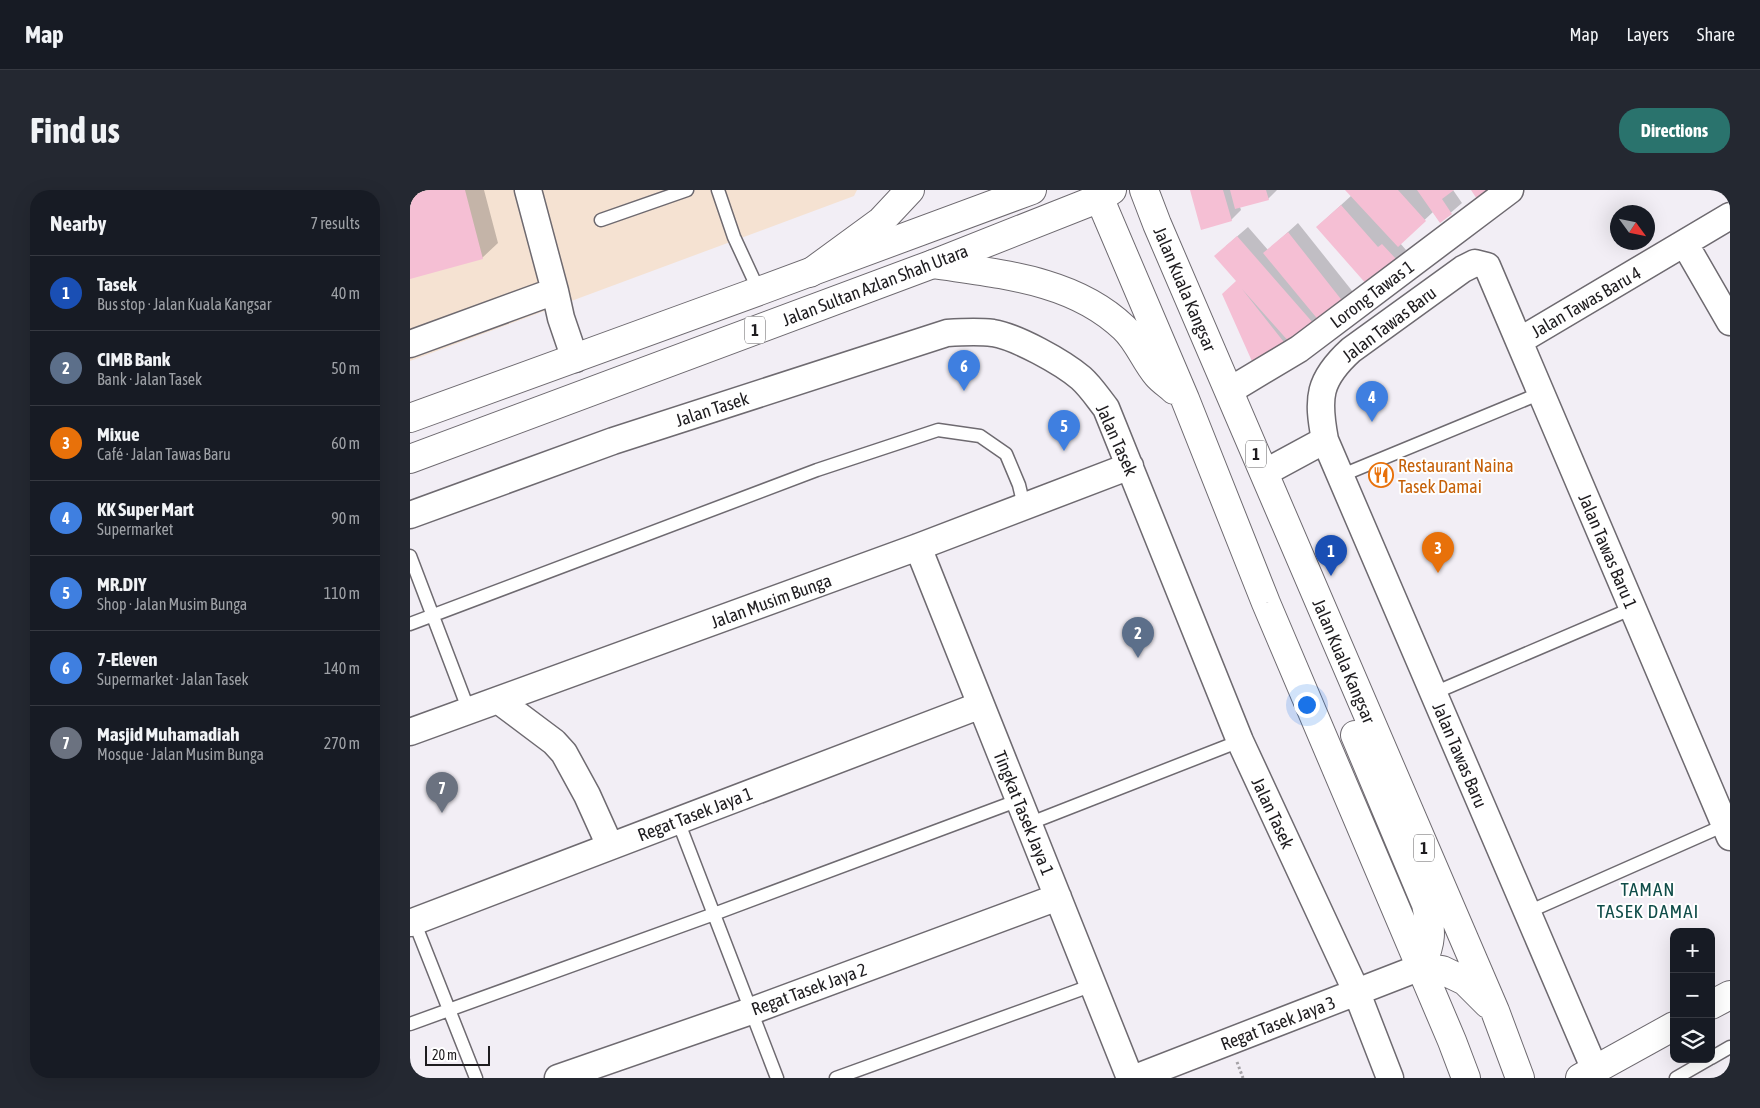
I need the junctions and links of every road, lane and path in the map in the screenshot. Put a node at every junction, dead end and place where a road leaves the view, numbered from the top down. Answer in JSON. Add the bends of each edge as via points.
{"nodes":[{"id":1,"x":528,"y":190,"type":"edge"},
{"id":2,"x":688,"y":190,"type":"edge"},
{"id":3,"x":718,"y":190,"type":"edge"},
{"id":4,"x":910,"y":190,"type":"edge"},
{"id":5,"x":1032,"y":190,"type":"edge"},
{"id":6,"x":1144,"y":190,"type":"edge"},
{"id":7,"x":1510,"y":190,"type":"edge"},
{"id":8,"x":1103,"y":193,"type":"edge"},
{"id":9,"x":1730,"y":216,"type":"edge"},
{"id":10,"x":601,"y":220,"type":"dead end"},
{"id":11,"x":1685,"y":244,"type":"junction"},
{"id":12,"x":933,"y":264,"type":"junction"},
{"id":13,"x":1487,"y":266,"type":"joint"},
{"id":14,"x":810,"y":273,"type":"junction"},
{"id":15,"x":555,"y":292,"type":"junction"},
{"id":16,"x":759,"y":292,"type":"junction"},
{"id":17,"x":1730,"y":322,"type":"edge"},
{"id":18,"x":1519,"y":341,"type":"junction"},
{"id":19,"x":410,"y":344,"type":"edge"},
{"id":20,"x":575,"y":359,"type":"junction"},
{"id":21,"x":1229,"y":391,"type":"junction"},
{"id":22,"x":1541,"y":393,"type":"junction"},
{"id":23,"x":1185,"y":399,"type":"junction"},
{"id":24,"x":410,"y":418,"type":"edge"},
{"id":25,"x":1325,"y":440,"type":"junction"},
{"id":26,"x":410,"y":459,"type":"edge"},
{"id":27,"x":1130,"y":466,"type":"junction"},
{"id":28,"x":1264,"y":473,"type":"junction"},
{"id":29,"x":1340,"y":476,"type":"junction"},
{"id":30,"x":1024,"y":506,"type":"junction"},
{"id":31,"x":410,"y":515,"type":"edge"},
{"id":32,"x":918,"y":547,"type":"junction"},
{"id":33,"x":410,"y":556,"type":"edge"},
{"id":34,"x":1633,"y":608,"type":"junction"},
{"id":35,"x":433,"y":616,"type":"junction"},
{"id":36,"x":410,"y":624,"type":"edge"},
{"id":37,"x":1354,"y":685,"type":"junction"},
{"id":38,"x":1434,"y":693,"type":"junction"},
{"id":39,"x":498,"y":700,"type":"junction"},
{"id":40,"x":981,"y":705,"type":"junction"},
{"id":41,"x":468,"y":711,"type":"junction"},
{"id":42,"x":410,"y":732,"type":"edge"},
{"id":43,"x":1240,"y":741,"type":"junction"},
{"id":44,"x":1019,"y":800,"type":"junction"},
{"id":45,"x":678,"y":821,"type":"junction"},
{"id":46,"x":1028,"y":824,"type":"junction"},
{"id":47,"x":1727,"y":831,"type":"edge"},
{"id":48,"x":610,"y":846,"type":"junction"},
{"id":49,"x":1058,"y":897,"type":"junction"},
{"id":50,"x":1528,"y":912,"type":"junction"},
{"id":51,"x":714,"y":914,"type":"junction"},
{"id":52,"x":412,"y":922,"type":"edge"},
{"id":53,"x":1421,"y":967,"type":"junction"},
{"id":54,"x":1093,"y":985,"type":"junction"},
{"id":55,"x":1358,"y":993,"type":"junction"},
{"id":56,"x":1730,"y":995,"type":"edge"},
{"id":57,"x":1715,"y":1003,"type":"edge"},
{"id":58,"x":449,"y":1010,"type":"junction"},
{"id":59,"x":1494,"y":1010,"type":"junction"},
{"id":60,"x":751,"y":1011,"type":"junction"},
{"id":61,"x":410,"y":1024,"type":"edge"},
{"id":62,"x":1670,"y":1028,"type":"edge"},
{"id":63,"x":1452,"y":1042,"type":"junction"},
{"id":64,"x":1730,"y":1047,"type":"edge"},
{"id":65,"x":1715,"y":1056,"type":"edge"},
{"id":66,"x":1703,"y":1063,"type":"edge"},
{"id":67,"x":1588,"y":1074,"type":"edge"},
{"id":68,"x":476,"y":1078,"type":"edge"},
{"id":69,"x":558,"y":1078,"type":"edge"},
{"id":70,"x":777,"y":1078,"type":"edge"},
{"id":71,"x":836,"y":1078,"type":"edge"},
{"id":72,"x":1130,"y":1078,"type":"edge"},
{"id":73,"x":1134,"y":1078,"type":"edge"},
{"id":74,"x":1390,"y":1078,"type":"edge"},
{"id":75,"x":1466,"y":1078,"type":"edge"},
{"id":76,"x":1481,"y":1078,"type":"edge"},
{"id":77,"x":1520,"y":1078,"type":"edge"},
{"id":78,"x":1676,"y":1078,"type":"edge"}],
"edges":[{"from":1,"to":15,"type":"street"},
{"from":2,"to":10,"type":"lane"},
{"from":3,"to":16,"type":"lane","via":[[734,237]]},
{"from":4,"to":14,"type":"main road","via":[[881,221]]},
{"from":5,"to":14,"type":"main road","name":"Jalan Sultan Azlan Shah Utara","number":"1"},
{"from":6,"to":21,"type":"main road","name":"Jalan Kuala Kangsar","number":"1"},
{"from":7,"to":21,"type":"street","name":"Lorong Tawas 1","via":[[1299,349]]},
{"from":8,"to":12,"type":"main road","name":"Jalan Sultan Azlan Shah Utara","number":"1"},
{"from":8,"to":23,"type":"main road","number":"1"},
{"from":9,"to":11,"type":"street","name":"Jalan Tawas Baru 4"},
{"from":11,"to":17,"type":"street"},
{"from":11,"to":18,"type":"street","name":"Jalan Tawas Baru 4"},
{"from":12,"to":23,"type":"main road","via":[[1020,277],[1072,294],[1101,310],[1125,329],[1158,376]]},
{"from":12,"to":26,"type":"main road","name":"Jalan Sultan Azlan Shah Utara","number":"1"},
{"from":13,"to":18,"type":"street","name":"Jalan Tawas Baru 1"},
{"from":13,"to":25,"type":"street","name":"Jalan Tawas Baru","via":[[1475,263],[1463,268],[1336,364],[1322,392],[1320,414]]},
{"from":14,"to":16,"type":"main road","name":"Jalan Sultan Azlan Shah Utara","number":"1"},
{"from":15,"to":19,"type":"street"},
{"from":15,"to":20,"type":"street"},
{"from":16,"to":20,"type":"main road","name":"Jalan Sultan Azlan Shah Utara","number":"1"},
{"from":18,"to":22,"type":"street","name":"Jalan Tawas Baru 1"},
{"from":20,"to":24,"type":"main road","name":"Jalan Sultan Azlan Shah Utara","number":"1"},
{"from":21,"to":28,"type":"main road","name":"Jalan Kuala Kangsar","number":"1"},
{"from":22,"to":29,"type":"lane"},
{"from":22,"to":34,"type":"street","name":"Jalan Tawas Baru 1"},
{"from":23,"to":53,"type":"main road","number":"1","via":[[1266,602]]},
{"from":25,"to":28,"type":"street"},
{"from":25,"to":29,"type":"street","name":"Jalan Tawas Baru"},
{"from":27,"to":30,"type":"street","name":"Jalan Musim Bunga"},
{"from":27,"to":31,"type":"street","name":"Jalan Tasek","via":[[1106,408],[1081,378],[1013,339],[970,331],[947,333],[613,441]]},
{"from":27,"to":43,"type":"street","name":"Jalan Tasek"},
{"from":28,"to":37,"type":"main road","name":"Jalan Kuala Kangsar","number":"1"},
{"from":29,"to":38,"type":"street","name":"Jalan Tawas Baru"},
{"from":30,"to":32,"type":"street","name":"Jalan Musim Bunga"},
{"from":30,"to":35,"type":"lane","via":[[1006,454],[980,436],[938,430],[817,470]]},
{"from":32,"to":39,"type":"street","name":"Jalan Musim Bunga"},
{"from":32,"to":40,"type":"street","name":"Tingkat Tasek Jaya 1"},
{"from":33,"to":35,"type":"lane"},
{"from":34,"to":38,"type":"lane"},
{"from":34,"to":47,"type":"street","name":"Jalan Tawas Baru 1"},
{"from":35,"to":36,"type":"lane"},
{"from":35,"to":41,"type":"lane"},
{"from":37,"to":53,"type":"main road","via":[[1350,717],[1355,734],[1426,904],[1431,928],[1430,946]]},
{"from":37,"to":59,"type":"main road","name":"Jalan Kuala Kangsar","number":"1"},
{"from":38,"to":50,"type":"street","name":"Jalan Tawas Baru"},
{"from":39,"to":41,"type":"street","name":"Jalan Musim Bunga"},
{"from":39,"to":48,"type":"street","via":[[564,753]]},
{"from":40,"to":44,"type":"street","name":"Tingkat Tasek Jaya 1"},
{"from":40,"to":45,"type":"street","name":"Regat Tasek Jaya 1"},
{"from":41,"to":42,"type":"street","name":"Jalan Musim Bunga"},
{"from":43,"to":46,"type":"lane"},
{"from":43,"to":55,"type":"street","name":"Jalan Tasek"},
{"from":44,"to":46,"type":"street","name":"Tingkat Tasek Jaya 1"},
{"from":44,"to":51,"type":"lane"},
{"from":45,"to":48,"type":"street","name":"Regat Tasek Jaya 1"},
{"from":45,"to":51,"type":"lane"},
{"from":46,"to":49,"type":"street","name":"Tingkat Tasek Jaya 1"},
{"from":47,"to":50,"type":"lane"},
{"from":48,"to":52,"type":"street","name":"Regat Tasek Jaya 1"},
{"from":49,"to":54,"type":"street","name":"Tingkat Tasek Jaya 1"},
{"from":49,"to":60,"type":"street","name":"Regat Tasek Jaya 2"},
{"from":50,"to":67,"type":"street","name":"Jalan Tawas Baru"},
{"from":51,"to":58,"type":"lane"},
{"from":51,"to":60,"type":"lane"},
{"from":52,"to":58,"type":"lane"},
{"from":53,"to":55,"type":"street","name":"Regat Tasek Jaya 3"},
{"from":53,"to":59,"type":"main road","via":[[1442,970],[1465,981]]},
{"from":53,"to":63,"type":"main road","number":"1"},
{"from":54,"to":71,"type":"lane"},
{"from":54,"to":72,"type":"street","name":"Tingkat Tasek Jaya 1"},
{"from":55,"to":73,"type":"street","name":"Regat Tasek Jaya 3"},
{"from":55,"to":74,"type":"street","name":"Jalan Tasek"},
{"from":56,"to":57,"type":"main road"},
{"from":58,"to":61,"type":"lane"},
{"from":58,"to":68,"type":"lane"},
{"from":59,"to":77,"type":"main road","name":"Jalan Kuala Kangsar","number":"1"},
{"from":60,"to":69,"type":"street","name":"Regat Tasek Jaya 2"},
{"from":60,"to":70,"type":"lane"},
{"from":62,"to":67,"type":"main road"},
{"from":63,"to":75,"type":"main road","number":"1"},
{"from":63,"to":76,"type":"main road"},
{"from":64,"to":65,"type":"lane"},
{"from":66,"to":78,"type":"lane"}]}
